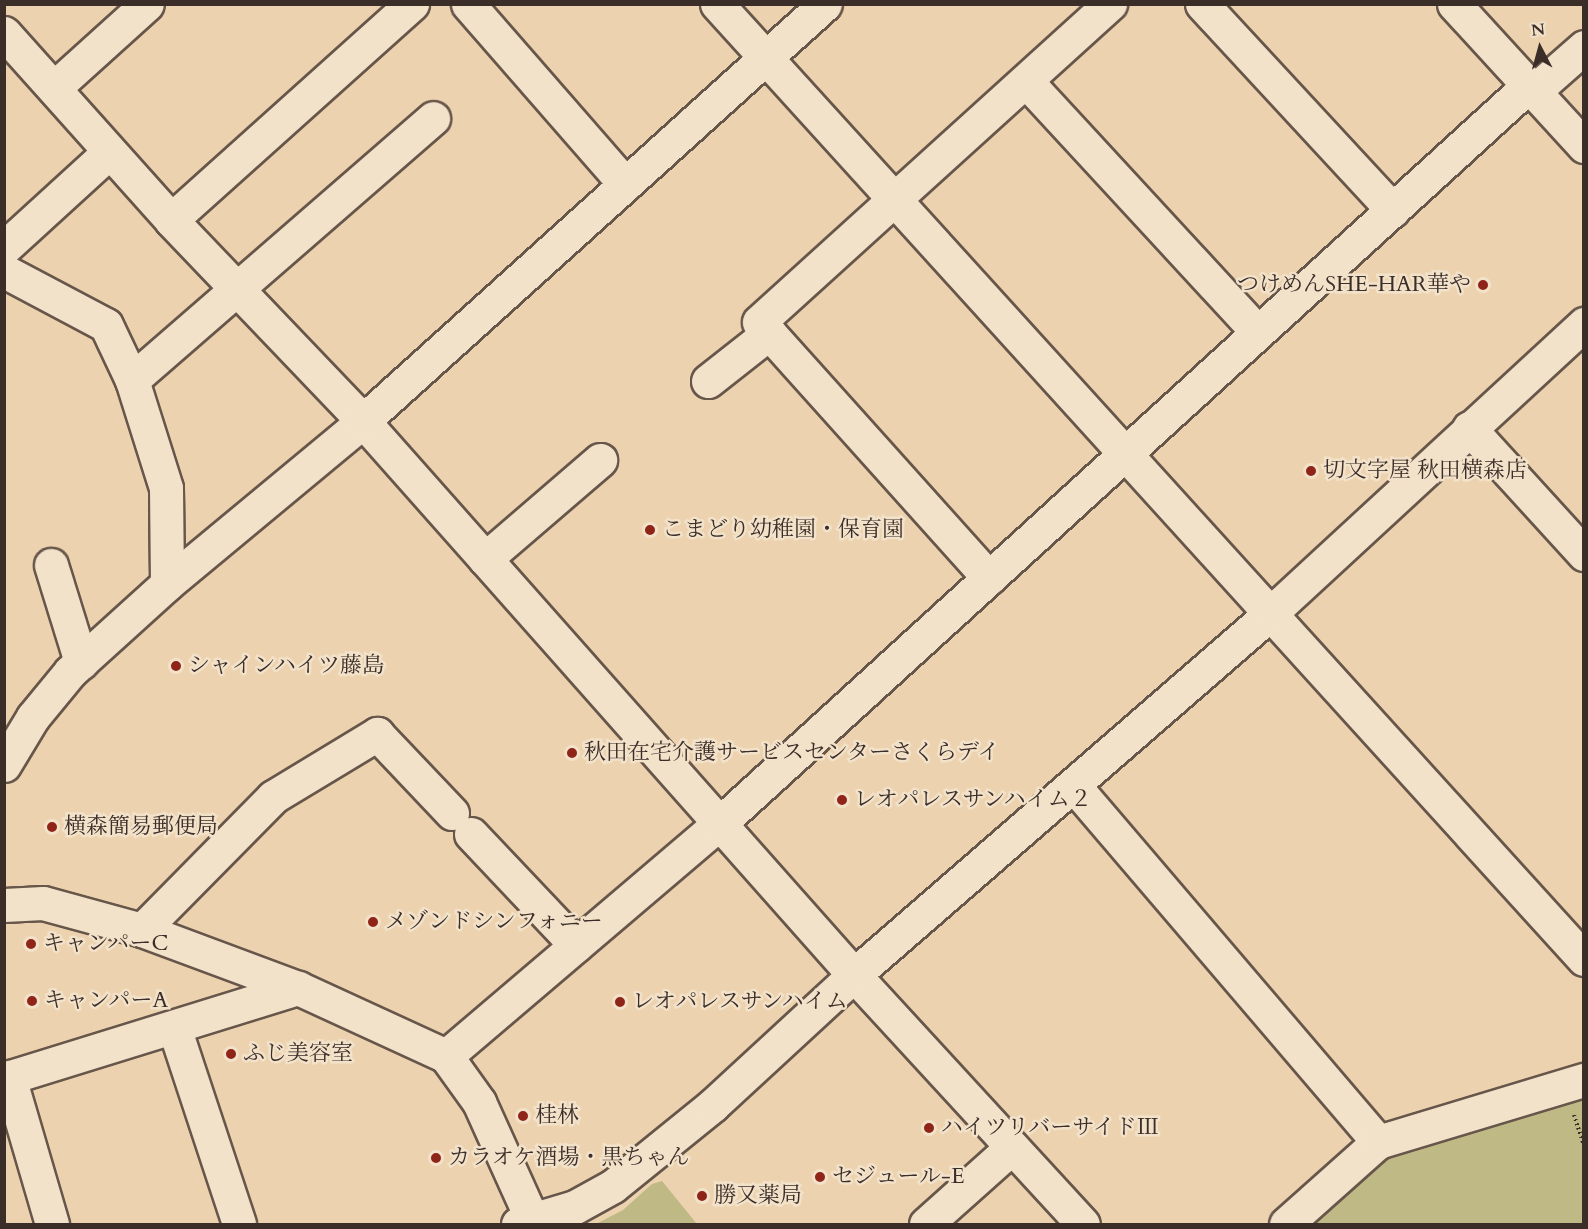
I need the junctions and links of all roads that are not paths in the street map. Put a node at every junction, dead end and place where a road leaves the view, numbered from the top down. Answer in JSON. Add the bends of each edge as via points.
{"nodes":[{"id":1,"x":147,"y":4,"type":"edge"},
{"id":2,"x":412,"y":4,"type":"edge"},
{"id":3,"x":468,"y":4,"type":"edge"},
{"id":4,"x":717,"y":4,"type":"edge"},
{"id":5,"x":825,"y":4,"type":"edge"},
{"id":6,"x":1110,"y":4,"type":"edge"},
{"id":7,"x":1202,"y":4,"type":"edge"},
{"id":8,"x":1454,"y":4,"type":"edge"},
{"id":9,"x":4,"y":33,"type":"edge"},
{"id":10,"x":1584,"y":47,"type":"edge"},
{"id":11,"x":766,"y":58,"type":"junction"},
{"id":12,"x":1026,"y":81,"type":"junction"},
{"id":13,"x":54,"y":88,"type":"junction"},
{"id":14,"x":1530,"y":89,"type":"junction"},
{"id":15,"x":433,"y":118,"type":"dead end"},
{"id":16,"x":1584,"y":146,"type":"edge"},
{"id":17,"x":109,"y":152,"type":"junction"},
{"id":18,"x":625,"y":184,"type":"junction"},
{"id":19,"x":894,"y":202,"type":"junction"},
{"id":20,"x":1392,"y":210,"type":"junction"},
{"id":21,"x":171,"y":220,"type":"junction"},
{"id":22,"x":4,"y":248,"type":"edge"},
{"id":23,"x":4,"y":271,"type":"edge"},
{"id":24,"x":237,"y":289,"type":"junction"},
{"id":25,"x":1584,"y":324,"type":"edge"},
{"id":26,"x":1258,"y":332,"type":"junction"},
{"id":27,"x":769,"y":333,"type":"junction"},
{"id":28,"x":132,"y":380,"type":"junction"},
{"id":29,"x":708,"y":381,"type":"dead end"},
{"id":30,"x":363,"y":421,"type":"junction"},
{"id":31,"x":1469,"y":428,"type":"junction"},
{"id":32,"x":1126,"y":453,"type":"junction"},
{"id":33,"x":600,"y":460,"type":"dead end"},
{"id":34,"x":1584,"y":554,"type":"edge"},
{"id":35,"x":485,"y":559,"type":"junction"},
{"id":36,"x":51,"y":566,"type":"dead end"},
{"id":37,"x":989,"y":578,"type":"junction"},
{"id":38,"x":167,"y":584,"type":"junction"},
{"id":39,"x":1272,"y":612,"type":"junction"},
{"id":40,"x":81,"y":662,"type":"junction"},
{"id":41,"x":4,"y":765,"type":"edge"},
{"id":42,"x":1075,"y":787,"type":"junction"},
{"id":43,"x":719,"y":824,"type":"junction"},
{"id":44,"x":4,"y":905,"type":"edge"},
{"id":45,"x":142,"y":930,"type":"junction"},
{"id":46,"x":576,"y":945,"type":"junction"},
{"id":47,"x":1584,"y":959,"type":"edge"},
{"id":48,"x":854,"y":975,"type":"junction"},
{"id":49,"x":298,"y":988,"type":"junction"},
{"id":50,"x":174,"y":1027,"type":"junction"},
{"id":51,"x":446,"y":1056,"type":"junction"},
{"id":52,"x":7,"y":1078,"type":"edge"},
{"id":53,"x":1584,"y":1080,"type":"edge"},
{"id":54,"x":1378,"y":1142,"type":"junction"},
{"id":55,"x":1012,"y":1147,"type":"junction"},
{"id":56,"x":528,"y":1223,"type":"edge"},
{"id":57,"x":52,"y":1224,"type":"edge"},
{"id":58,"x":239,"y":1224,"type":"edge"},
{"id":59,"x":926,"y":1224,"type":"edge"},
{"id":60,"x":1083,"y":1224,"type":"edge"},
{"id":61,"x":1286,"y":1224,"type":"edge"}],
"edges":[{"from":1,"to":13,"type":"street"},
{"from":2,"to":21,"type":"street"},
{"from":3,"to":18,"type":"street"},
{"from":4,"to":11,"type":"street"},
{"from":5,"to":11,"type":"street"},
{"from":6,"to":12,"type":"street"},
{"from":7,"to":20,"type":"street"},
{"from":8,"to":14,"type":"street"},
{"from":9,"to":13,"type":"street"},
{"from":10,"to":14,"type":"street"},
{"from":11,"to":18,"type":"street"},
{"from":11,"to":19,"type":"street"},
{"from":12,"to":19,"type":"street"},
{"from":12,"to":26,"type":"street"},
{"from":13,"to":17,"type":"street"},
{"from":14,"to":16,"type":"street"},
{"from":14,"to":20,"type":"street"},
{"from":15,"to":24,"type":"street"},
{"from":17,"to":21,"type":"street"},
{"from":17,"to":22,"type":"street"},
{"from":18,"to":30,"type":"street"},
{"from":19,"to":27,"type":"street","via":[[759,322]]},
{"from":19,"to":32,"type":"street"},
{"from":20,"to":26,"type":"street"},
{"from":21,"to":24,"type":"street"},
{"from":23,"to":28,"type":"street","via":[[106,325]]},
{"from":24,"to":28,"type":"street"},
{"from":24,"to":30,"type":"street"},
{"from":25,"to":31,"type":"street"},
{"from":26,"to":32,"type":"street"},
{"from":27,"to":29,"type":"street"},
{"from":27,"to":37,"type":"street"},
{"from":28,"to":38,"type":"street","via":[[166,488]]},
{"from":30,"to":35,"type":"street"},
{"from":30,"to":38,"type":"street"},
{"from":31,"to":34,"type":"street"},
{"from":31,"to":39,"type":"street"},
{"from":32,"to":37,"type":"street"},
{"from":32,"to":39,"type":"street"},
{"from":33,"to":35,"type":"street"},
{"from":35,"to":43,"type":"street"},
{"from":36,"to":40,"type":"street"},
{"from":37,"to":43,"type":"street"},
{"from":38,"to":40,"type":"street"},
{"from":39,"to":42,"type":"street"},
{"from":39,"to":47,"type":"street"},
{"from":40,"to":41,"type":"street","via":[[33,717]]},
{"from":42,"to":48,"type":"street"},
{"from":42,"to":54,"type":"street"},
{"from":43,"to":46,"type":"street"},
{"from":43,"to":48,"type":"street"},
{"from":44,"to":45,"type":"street","via":[[43,903]]},
{"from":45,"to":46,"type":"street","via":[[273,796],[377,734]]},
{"from":45,"to":49,"type":"street"},
{"from":46,"to":51,"type":"street"},
{"from":48,"to":55,"type":"street"},
{"from":48,"to":56,"type":"street","via":[[713,1105],[613,1186],[575,1207]]},
{"from":49,"to":50,"type":"street"},
{"from":49,"to":51,"type":"street"},
{"from":50,"to":52,"type":"street"},
{"from":50,"to":58,"type":"street"},
{"from":51,"to":56,"type":"street","via":[[478,1102]]},
{"from":52,"to":57,"type":"street"},
{"from":53,"to":54,"type":"street"},
{"from":54,"to":61,"type":"street"},
{"from":55,"to":59,"type":"street"},
{"from":55,"to":60,"type":"street"}]}
